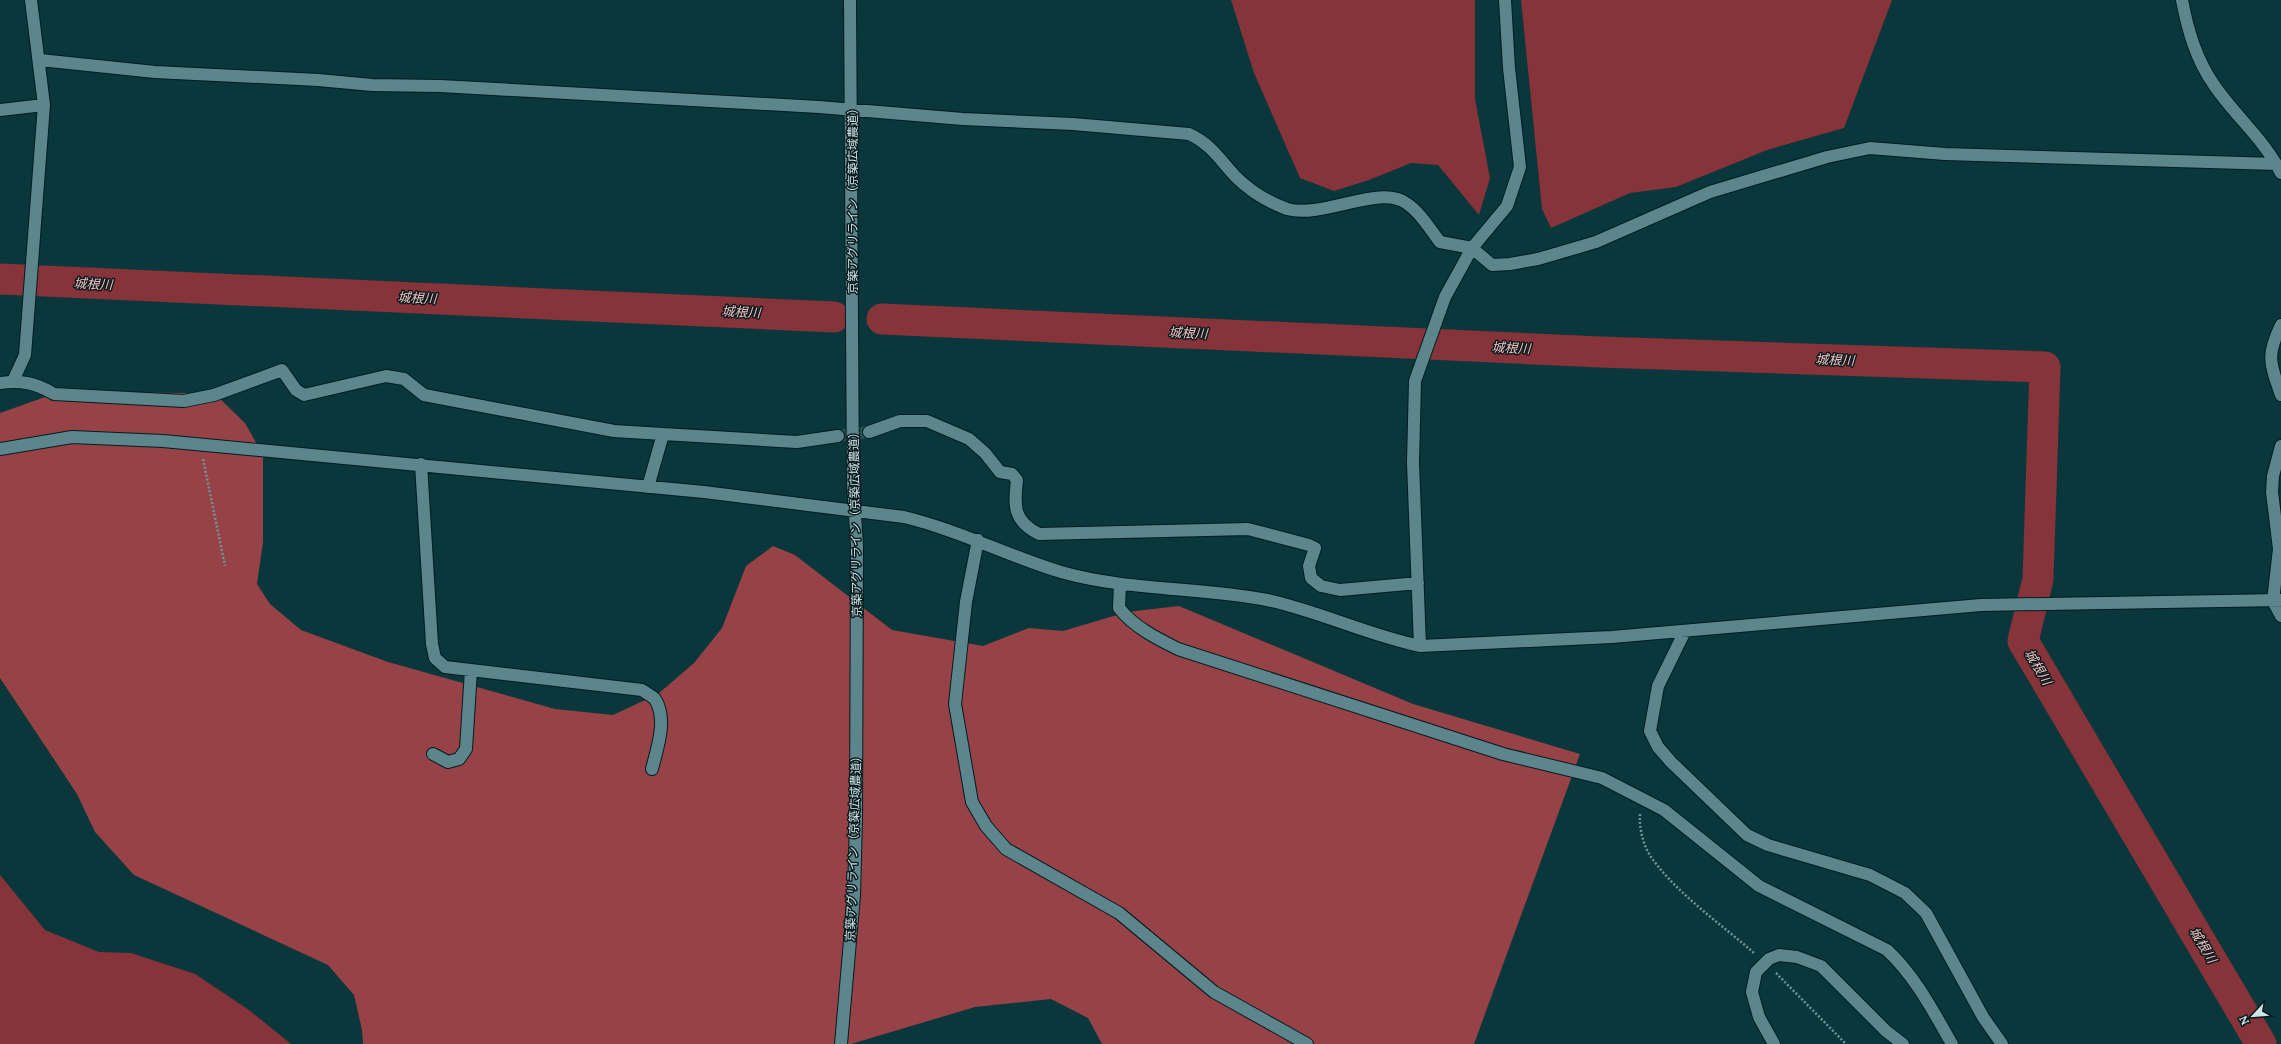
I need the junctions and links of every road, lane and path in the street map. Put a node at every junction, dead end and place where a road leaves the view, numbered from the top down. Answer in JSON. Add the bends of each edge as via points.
{"nodes":[{"id":1,"x":31,"y":0,"type":"edge"},
{"id":2,"x":850,"y":0,"type":"edge"},
{"id":3,"x":1505,"y":0,"type":"edge"},
{"id":4,"x":2182,"y":0,"type":"edge"},
{"id":5,"x":40,"y":60,"type":"junction"},
{"id":6,"x":44,"y":105,"type":"junction"},
{"id":7,"x":0,"y":110,"type":"edge"},
{"id":8,"x":851,"y":110,"type":"junction"},
{"id":9,"x":2278,"y":168,"type":"edge"},
{"id":10,"x":1472,"y":248,"type":"junction"},
{"id":11,"x":2281,"y":325,"type":"edge"},
{"id":12,"x":13,"y":381,"type":"junction"},
{"id":13,"x":0,"y":383,"type":"edge"},
{"id":14,"x":2281,"y":395,"type":"edge"},
{"id":15,"x":869,"y":432,"type":"tunnel mouth"},
{"id":16,"x":663,"y":434,"type":"junction"},
{"id":17,"x":838,"y":436,"type":"tunnel mouth"},
{"id":18,"x":201,"y":446,"type":"junction"},
{"id":19,"x":2281,"y":446,"type":"edge"},
{"id":20,"x":0,"y":449,"type":"edge"},
{"id":21,"x":421,"y":464,"type":"junction"},
{"id":22,"x":648,"y":487,"type":"junction"},
{"id":23,"x":855,"y":510,"type":"junction"},
{"id":24,"x":978,"y":540,"type":"junction"},
{"id":25,"x":224,"y":566,"type":"dead end"},
{"id":26,"x":1418,"y":583,"type":"junction"},
{"id":27,"x":1120,"y":584,"type":"junction"},
{"id":28,"x":2277,"y":600,"type":"edge"},
{"id":29,"x":2281,"y":616,"type":"edge"},
{"id":30,"x":1685,"y":631,"type":"junction"},
{"id":31,"x":1420,"y":646,"type":"junction"},
{"id":32,"x":471,"y":670,"type":"junction"},
{"id":33,"x":433,"y":754,"type":"dead end"},
{"id":34,"x":652,"y":769,"type":"dead end"},
{"id":35,"x":1642,"y":797,"type":"junction"},
{"id":36,"x":1765,"y":963,"type":"junction"},
{"id":37,"x":841,"y":1044,"type":"edge"},
{"id":38,"x":1307,"y":1044,"type":"edge"},
{"id":39,"x":1774,"y":1044,"type":"edge"},
{"id":40,"x":1846,"y":1044,"type":"edge"},
{"id":41,"x":1903,"y":1044,"type":"edge"},
{"id":42,"x":1952,"y":1044,"type":"edge"},
{"id":43,"x":2002,"y":1044,"type":"edge"}],
"edges":[{"from":1,"to":5,"type":"street"},
{"from":2,"to":8,"type":"street","name":"京築アグリライン（京築広域農道）"},
{"from":3,"to":10,"type":"street","via":[[1509,68],[1520,167],[1507,206]]},
{"from":4,"to":9,"type":"street","via":[[2188,32],[2199,59],[2215,86],[2265,145]]},
{"from":5,"to":6,"type":"street"},
{"from":5,"to":8,"type":"street","via":[[156,72]]},
{"from":6,"to":7,"type":"street"},
{"from":6,"to":12,"type":"street","via":[[25,355]]},
{"from":8,"to":10,"type":"street","via":[[1189,134],[1211,147],[1250,190],[1270,202],[1289,209],[1309,211],[1389,196],[1406,203],[1420,216],[1440,242]]},
{"from":8,"to":23,"type":"street","name":"京築アグリライン（京築広域農道）"},
{"from":9,"to":10,"type":"street","via":[[1945,154],[1870,148],[1827,157],[1710,192],[1596,242],[1538,259],[1492,264]]},
{"from":10,"to":26,"type":"street","via":[[1445,297],[1415,381],[1413,463]]},
{"from":11,"to":14,"type":"street","via":[[2272,342],[2270,363]]},
{"from":12,"to":13,"type":"street"},
{"from":12,"to":16,"type":"street","via":[[40,385],[54,394],[184,401],[214,395],[282,370],[296,390],[304,395],[386,376],[404,379],[424,395],[614,432]]},
{"from":15,"to":26,"type":"street","via":[[900,421],[927,421],[969,440],[985,453],[1000,472],[1012,474],[1017,480],[1015,500],[1018,514],[1025,527],[1039,534],[1248,529],[1315,548],[1309,566],[1311,578],[1321,586],[1340,590]]},
{"from":16,"to":17,"type":"street","via":[[797,442]]},
{"from":16,"to":22,"type":"street"},
{"from":18,"to":20,"type":"street","via":[[72,437]]},
{"from":18,"to":21,"type":"street"},
{"from":18,"to":25,"type":"path"},
{"from":19,"to":28,"type":"street","via":[[2273,476],[2272,492],[2279,549]]},
{"from":21,"to":22,"type":"street"},
{"from":21,"to":32,"type":"street","via":[[435,658],[445,667]]},
{"from":22,"to":23,"type":"street"},
{"from":23,"to":24,"type":"street","via":[[904,516]]},
{"from":23,"to":37,"type":"street","name":"京築アグリライン（京築広域農道）","via":[[856,826],[854,895]]},
{"from":24,"to":27,"type":"street","via":[[1060,572]]},
{"from":24,"to":38,"type":"street","via":[[966,602],[955,704],[972,802],[986,826],[1006,849],[1119,913],[1214,992]]},
{"from":26,"to":31,"type":"street"},
{"from":27,"to":31,"type":"street","via":[[1267,600],[1391,640]]},
{"from":27,"to":35,"type":"street","via":[[1119,608],[1127,619],[1178,649],[1503,754],[1602,778]]},
{"from":28,"to":29,"type":"street"},
{"from":28,"to":30,"type":"street","via":[[1982,605]]},
{"from":30,"to":31,"type":"street"},
{"from":30,"to":43,"type":"street","via":[[1658,686],[1650,731],[1658,747],[1747,835],[1768,845],[1870,875],[1905,893],[1926,913],[1983,1017]]},
{"from":32,"to":33,"type":"street","via":[[466,749],[459,759],[448,762]]},
{"from":32,"to":34,"type":"street","via":[[642,690],[654,698],[659,711],[661,732]]},
{"from":35,"to":36,"type":"path","via":[[1640,829],[1651,857],[1678,887]]},
{"from":35,"to":42,"type":"street","via":[[1664,810],[1760,886],[1887,950],[1900,962]]},
{"from":36,"to":39,"type":"street","via":[[1756,972],[1752,992],[1759,1017]]},
{"from":36,"to":40,"type":"path"},
{"from":36,"to":41,"type":"street","via":[[1779,955],[1797,957],[1821,966],[1886,1031]]}]}
